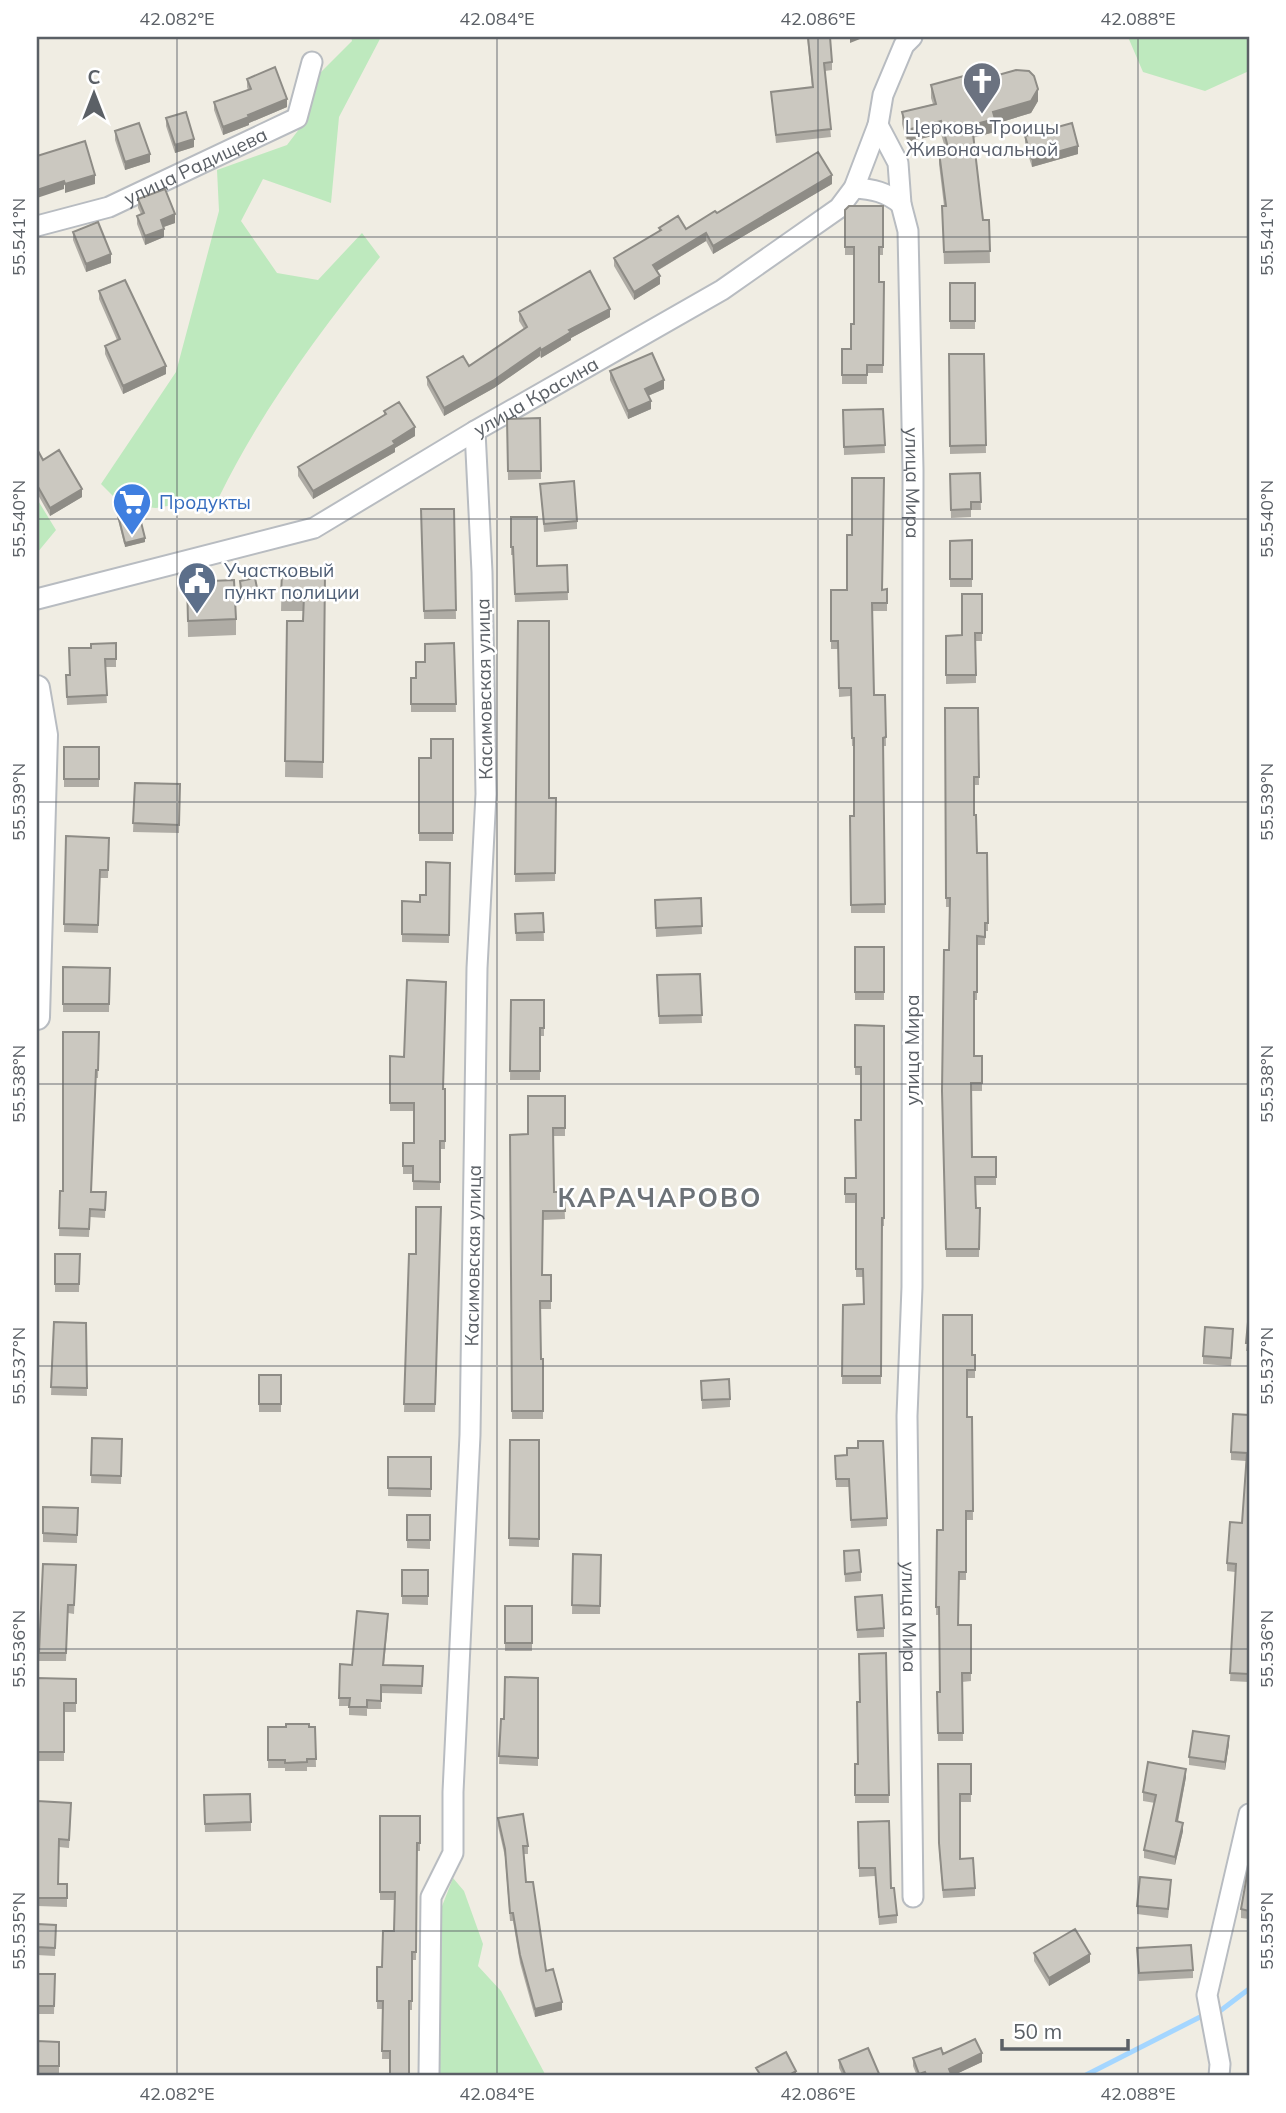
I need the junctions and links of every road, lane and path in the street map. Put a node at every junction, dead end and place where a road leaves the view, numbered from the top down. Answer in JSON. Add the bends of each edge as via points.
{"nodes":[{"id":1,"x":912,"y":37,"type":"edge"},
{"id":2,"x":312,"y":62,"type":"dead end"},
{"id":3,"x":878,"y":125,"type":"junction"},
{"id":4,"x":854,"y":188,"type":"junction"},
{"id":5,"x":901,"y":204,"type":"junction"},
{"id":6,"x":37,"y":226,"type":"edge"},
{"id":7,"x":475,"y":431,"type":"junction"},
{"id":8,"x":37,"y":599,"type":"edge"},
{"id":9,"x":37,"y":688,"type":"edge"},
{"id":10,"x":37,"y":1017,"type":"edge"},
{"id":11,"x":1249,"y":1814,"type":"edge"},
{"id":12,"x":913,"y":1897,"type":"dead end"},
{"id":13,"x":429,"y":2076,"type":"edge"},
{"id":14,"x":1219,"y":2076,"type":"edge"}],
"edges":[{"from":1,"to":3,"type":"street","name":"улица Красина","via":[[904,45],[883,95]]},
{"from":2,"to":6,"type":"street","name":"улица Радищева","via":[[297,118],[109,207]]},
{"from":3,"to":4,"type":"street","name":"улица Красина"},
{"from":3,"to":5,"type":"street","name":"улица Мира","via":[[898,163]]},
{"from":4,"to":5,"type":"street","via":[[889,194]]},
{"from":4,"to":7,"type":"street","name":"улица Красина","via":[[839,208],[722,289]]},
{"from":5,"to":12,"type":"street","name":"улица Мира","via":[[908,231],[913,470],[912,1287],[907,1416]]},
{"from":7,"to":8,"type":"street","name":"улица Красина","via":[[314,528]]},
{"from":7,"to":13,"type":"street","name":"Касимовская улица","via":[[486,794],[477,968],[470,1435],[453,1853],[431,1897]]},
{"from":9,"to":10,"type":"street","via":[[45,735]]},
{"from":11,"to":14,"type":"street","via":[[1207,1995]]}]}
